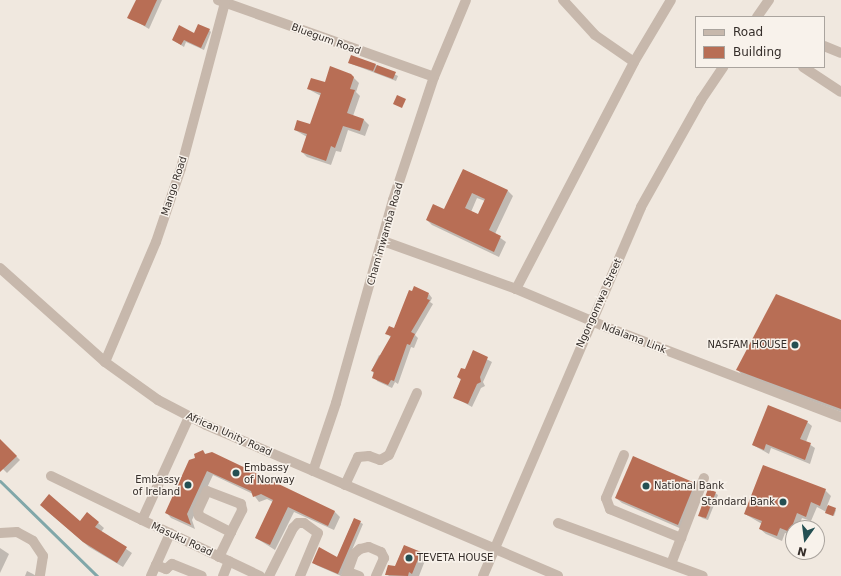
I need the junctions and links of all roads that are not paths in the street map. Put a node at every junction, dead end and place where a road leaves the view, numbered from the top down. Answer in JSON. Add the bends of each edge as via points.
{"nodes":[{"id":1,"x":466,"y":0,"type":"edge"},
{"id":2,"x":563,"y":0,"type":"edge"},
{"id":3,"x":671,"y":0,"type":"edge"},
{"id":4,"x":769,"y":0,"type":"edge"},
{"id":5,"x":222,"y":2,"type":"edge"},
{"id":6,"x":761,"y":16,"type":"edge"},
{"id":7,"x":825,"y":46,"type":"edge"},
{"id":8,"x":841,"y":53,"type":"edge"},
{"id":9,"x":634,"y":62,"type":"junction"},
{"id":10,"x":722,"y":68,"type":"edge"},
{"id":11,"x":805,"y":68,"type":"edge"},
{"id":12,"x":434,"y":77,"type":"junction"},
{"id":13,"x":841,"y":92,"type":"edge"},
{"id":14,"x":383,"y":241,"type":"junction"},
{"id":15,"x":0,"y":268,"type":"edge"},
{"id":16,"x":516,"y":289,"type":"junction"},
{"id":17,"x":591,"y":321,"type":"junction"},
{"id":18,"x":105,"y":362,"type":"junction"},
{"id":19,"x":417,"y":393,"type":"dead end"},
{"id":20,"x":189,"y":417,"type":"junction"},
{"id":21,"x":841,"y":417,"type":"edge"},
{"id":22,"x":624,"y":455,"type":"dead end"},
{"id":23,"x":313,"y":471,"type":"junction"},
{"id":24,"x":51,"y":476,"type":"dead end"},
{"id":25,"x":704,"y":478,"type":"dead end"},
{"id":26,"x":345,"y":485,"type":"junction"},
{"id":27,"x":142,"y":520,"type":"junction"},
{"id":28,"x":558,"y":523,"type":"dead end"},
{"id":29,"x":231,"y":532,"type":"junction"},
{"id":30,"x":0,"y":533,"type":"edge"},
{"id":31,"x":170,"y":533,"type":"junction"},
{"id":32,"x":681,"y":538,"type":"junction"},
{"id":33,"x":495,"y":548,"type":"junction"},
{"id":34,"x":224,"y":559,"type":"junction"},
{"id":35,"x":670,"y":564,"type":"junction"},
{"id":36,"x":156,"y":565,"type":"junction"},
{"id":37,"x":347,"y":574,"type":"edge"},
{"id":38,"x":40,"y":576,"type":"edge"},
{"id":39,"x":151,"y":576,"type":"edge"},
{"id":40,"x":202,"y":576,"type":"edge"},
{"id":41,"x":223,"y":576,"type":"edge"},
{"id":42,"x":260,"y":576,"type":"edge"},
{"id":43,"x":269,"y":576,"type":"edge"},
{"id":44,"x":300,"y":576,"type":"edge"},
{"id":45,"x":359,"y":576,"type":"edge"},
{"id":46,"x":376,"y":576,"type":"edge"},
{"id":47,"x":483,"y":576,"type":"edge"},
{"id":48,"x":558,"y":576,"type":"edge"},
{"id":49,"x":703,"y":576,"type":"edge"}],
"edges":[{"from":1,"to":12,"type":"street","name":"Cham'mwamba Road"},
{"from":2,"to":9,"type":"street","via":[[595,35]]},
{"from":3,"to":9,"type":"street"},
{"from":4,"to":6,"type":"street"},
{"from":5,"to":12,"type":"street","name":"Bluegum Road"},
{"from":5,"to":18,"type":"street","name":"Mango Road","via":[[181,168],[156,242]]},
{"from":7,"to":8,"type":"street"},
{"from":9,"to":16,"type":"street"},
{"from":10,"to":17,"type":"street","name":"Ngongomwa Street","via":[[701,100],[641,207]]},
{"from":11,"to":13,"type":"street"},
{"from":12,"to":14,"type":"street","name":"Cham'mwamba Road","via":[[393,200]]},
{"from":14,"to":16,"type":"street","name":"Ndalama Link"},
{"from":14,"to":23,"type":"street","name":"Cham'mwamba Road"},
{"from":15,"to":18,"type":"street","name":"African Unity Road"},
{"from":16,"to":17,"type":"street","name":"Ndalama Link"},
{"from":17,"to":21,"type":"street","name":"Ndalama Link"},
{"from":17,"to":33,"type":"street","name":"Ngongomwa Street"},
{"from":18,"to":20,"type":"street","name":"African Unity Road","via":[[131,383]]},
{"from":19,"to":26,"type":"street","via":[[389,455],[380,460],[369,456],[358,457]]},
{"from":20,"to":23,"type":"street","name":"African Unity Road"},
{"from":20,"to":27,"type":"street","name":"Masuku Road"},
{"from":22,"to":32,"type":"street","via":[[606,498],[610,509]]},
{"from":23,"to":26,"type":"street","name":"African Unity Road"},
{"from":24,"to":27,"type":"street"},
{"from":25,"to":32,"type":"street"},
{"from":26,"to":33,"type":"street","name":"African Unity Road"},
{"from":27,"to":31,"type":"street","name":"Masuku Road"},
{"from":28,"to":35,"type":"street"},
{"from":29,"to":29,"type":"street","via":[[242,510],[241,504],[207,491],[198,510],[199,516]]},
{"from":29,"to":34,"type":"street"},
{"from":30,"to":38,"type":"street","via":[[17,532],[33,541],[42,556]]},
{"from":31,"to":34,"type":"street","name":"Masuku Road"},
{"from":31,"to":36,"type":"street"},
{"from":32,"to":35,"type":"street"},
{"from":33,"to":47,"type":"street","name":"Ngongomwa Street"},
{"from":33,"to":48,"type":"street","name":"African Unity Road"},
{"from":34,"to":41,"type":"street"},
{"from":34,"to":42,"type":"street","name":"Masuku Road"},
{"from":35,"to":49,"type":"street"},
{"from":36,"to":39,"type":"street"},
{"from":36,"to":40,"type":"street","via":[[166,569],[176,565]]},
{"from":37,"to":45,"type":"street"},
{"from":37,"to":46,"type":"street","via":[[354,554],[369,547],[381,552],[384,558]]},
{"from":43,"to":44,"type":"street","via":[[293,528],[298,523],[304,523],[318,533]]}]}
